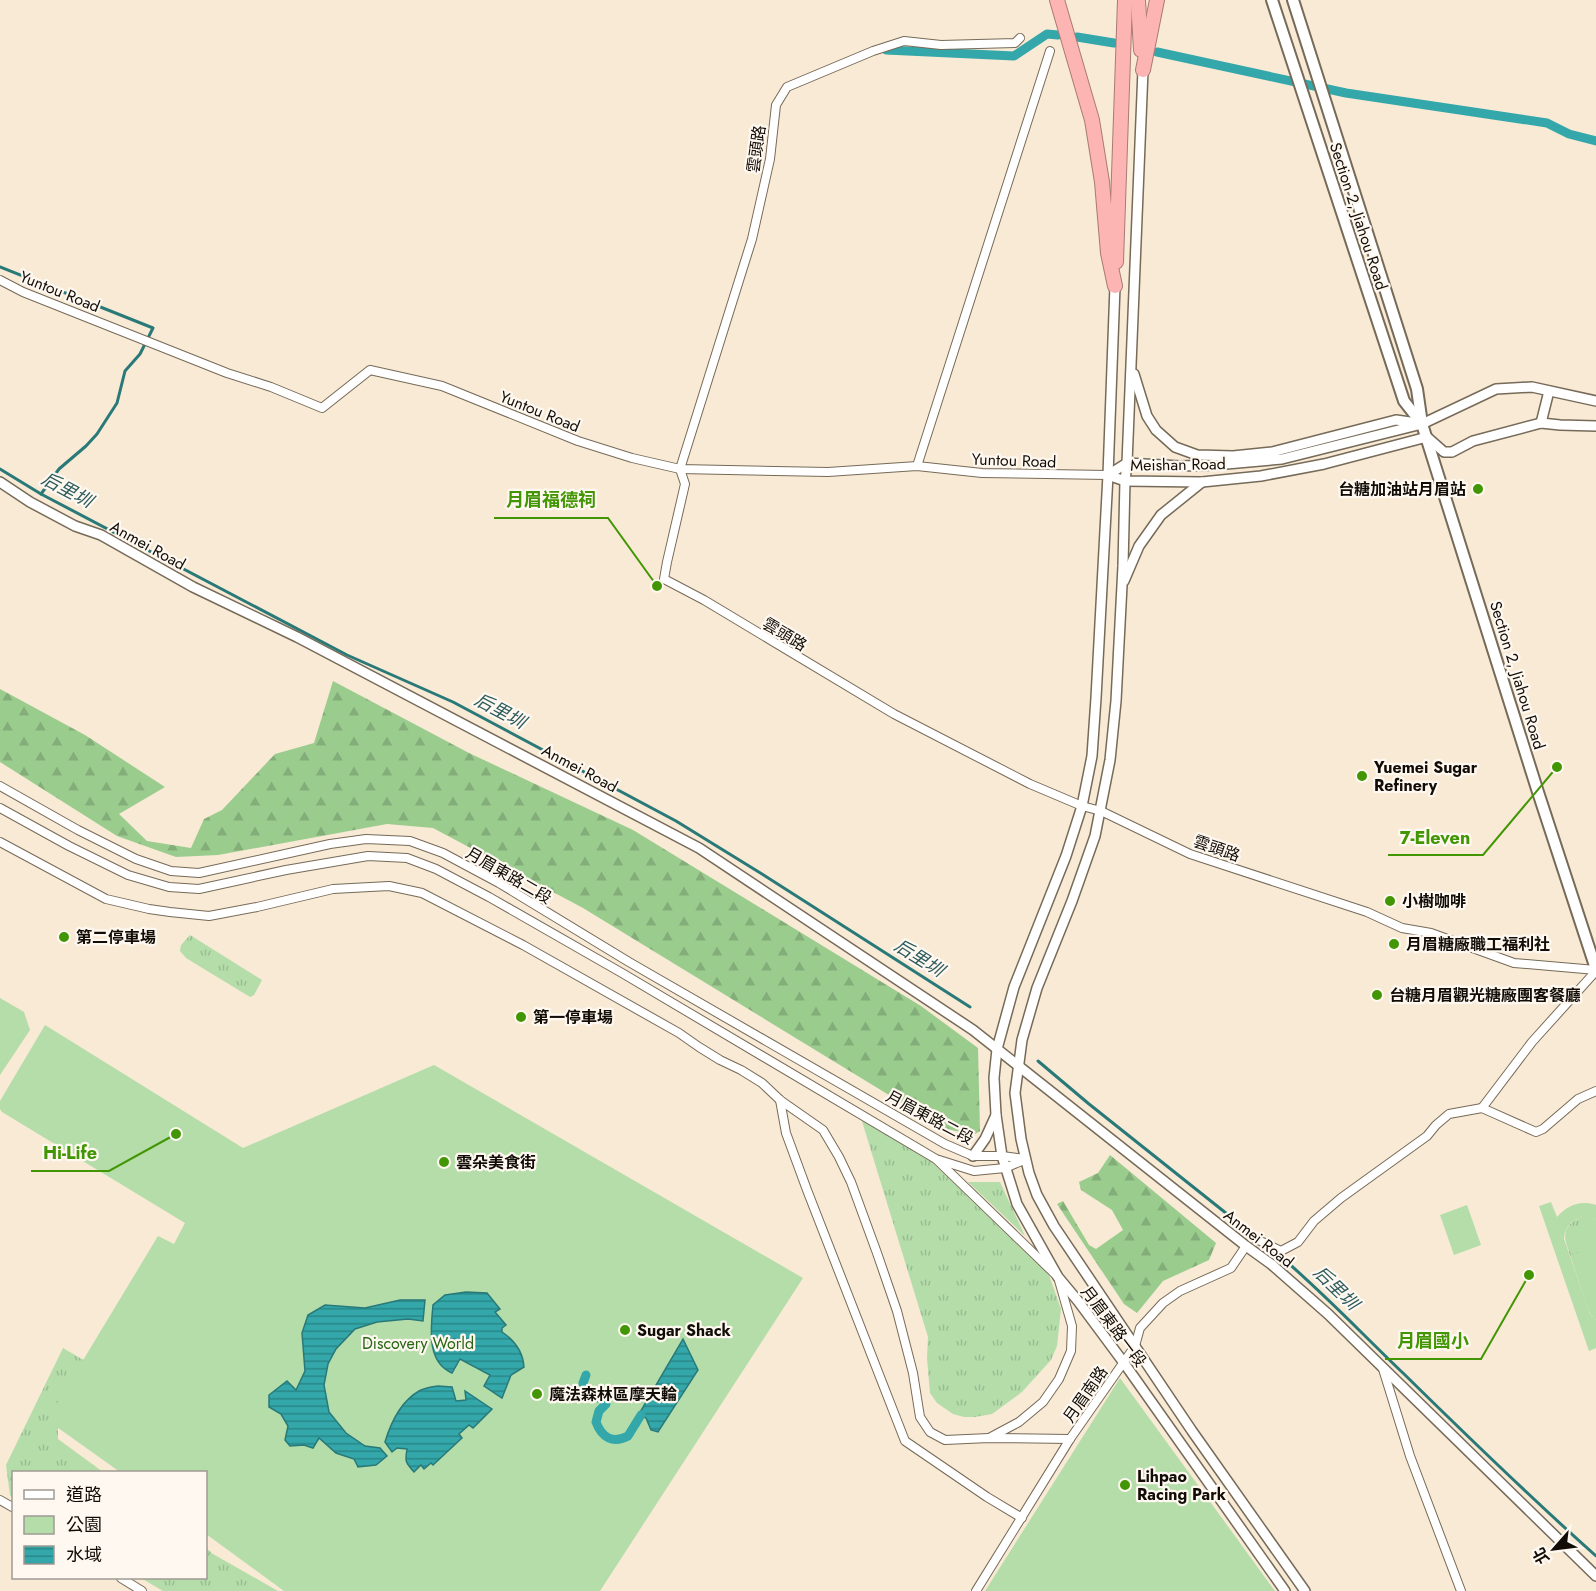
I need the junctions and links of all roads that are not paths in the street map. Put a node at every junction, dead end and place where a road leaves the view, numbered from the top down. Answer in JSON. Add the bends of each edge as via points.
{"nodes":[{"id":1,"x":1058,"y":0,"type":"edge"},
{"id":2,"x":1125,"y":0,"type":"edge"},
{"id":3,"x":1138,"y":0,"type":"edge"},
{"id":4,"x":1157,"y":0,"type":"edge"},
{"id":5,"x":1272,"y":0,"type":"edge"},
{"id":6,"x":1293,"y":0,"type":"edge"},
{"id":7,"x":1020,"y":38,"type":"dead end"},
{"id":8,"x":1050,"y":51,"type":"dead end"},
{"id":9,"x":1143,"y":70,"type":"junction"},
{"id":10,"x":0,"y":280,"type":"edge"},
{"id":11,"x":1115,"y":286,"type":"junction"},
{"id":12,"x":1131,"y":365,"type":"junction"},
{"id":13,"x":1549,"y":391,"type":"junction"},
{"id":14,"x":1596,"y":401,"type":"edge"},
{"id":15,"x":1541,"y":423,"type":"junction"},
{"id":16,"x":1422,"y":424,"type":"junction"},
{"id":17,"x":1596,"y":426,"type":"edge"},
{"id":18,"x":1427,"y":437,"type":"junction"},
{"id":19,"x":1127,"y":463,"type":"junction"},
{"id":20,"x":917,"y":466,"type":"junction"},
{"id":21,"x":680,"y":469,"type":"junction"},
{"id":22,"x":1108,"y":476,"type":"junction"},
{"id":23,"x":1125,"y":481,"type":"junction"},
{"id":24,"x":1202,"y":482,"type":"junction"},
{"id":25,"x":0,"y":483,"type":"edge"},
{"id":26,"x":1122,"y":586,"type":"junction"},
{"id":27,"x":0,"y":786,"type":"edge"},
{"id":28,"x":1082,"y":806,"type":"junction"},
{"id":29,"x":0,"y":808,"type":"edge"},
{"id":30,"x":1101,"y":811,"type":"junction"},
{"id":31,"x":0,"y":842,"type":"edge"},
{"id":32,"x":1596,"y":970,"type":"edge"},
{"id":33,"x":997,"y":1049,"type":"junction"},
{"id":34,"x":1018,"y":1066,"type":"junction"},
{"id":35,"x":1596,"y":1091,"type":"edge"},
{"id":36,"x":780,"y":1100,"type":"junction"},
{"id":37,"x":1482,"y":1108,"type":"junction"},
{"id":38,"x":996,"y":1116,"type":"junction"},
{"id":39,"x":973,"y":1156,"type":"junction"},
{"id":40,"x":1002,"y":1156,"type":"junction"},
{"id":41,"x":936,"y":1159,"type":"junction"},
{"id":42,"x":1025,"y":1160,"type":"junction"},
{"id":43,"x":1005,"y":1168,"type":"junction"},
{"id":44,"x":1254,"y":1238,"type":"dead end"},
{"id":45,"x":1245,"y":1246,"type":"junction"},
{"id":46,"x":1058,"y":1276,"type":"junction"},
{"id":47,"x":1135,"y":1346,"type":"junction"},
{"id":48,"x":1124,"y":1363,"type":"junction"},
{"id":49,"x":1382,"y":1367,"type":"junction"},
{"id":50,"x":989,"y":1438,"type":"junction"},
{"id":51,"x":1070,"y":1439,"type":"junction"},
{"id":52,"x":1022,"y":1518,"type":"junction"},
{"id":53,"x":1596,"y":1576,"type":"edge"},
{"id":54,"x":123,"y":1579,"type":"edge"},
{"id":55,"x":142,"y":1591,"type":"edge"},
{"id":56,"x":976,"y":1591,"type":"edge"},
{"id":57,"x":1285,"y":1591,"type":"edge"},
{"id":58,"x":1305,"y":1591,"type":"edge"},
{"id":59,"x":1461,"y":1591,"type":"edge"}],
"edges":[{"from":1,"to":11,"type":"highway","via":[[1092,120]]},
{"from":2,"to":11,"type":"highway"},
{"from":3,"to":9,"type":"highway"},
{"from":4,"to":9,"type":"highway"},
{"from":5,"to":16,"type":"main road","name":"Section 2, Jiahou Road","via":[[1404,401]]},
{"from":6,"to":16,"type":"main road","name":"Section 2, Jiahou Road","via":[[1417,389]]},
{"from":7,"to":21,"type":"street","name":"雲頭路","via":[[1015,43],[941,45],[904,40],[787,87],[777,105],[770,159],[752,239]]},
{"from":8,"to":20,"type":"street"},
{"from":9,"to":12,"type":"street","name":"月眉東路一段"},
{"from":10,"to":21,"type":"street","name":"Yuntou Road","via":[[322,408],[370,370],[442,386],[578,441]]},
{"from":11,"to":22,"type":"street","name":"月眉東路一段"},
{"from":12,"to":16,"type":"street","via":[[1147,416],[1156,430],[1175,447],[1197,455],[1272,452],[1396,420]]},
{"from":12,"to":19,"type":"street","name":"月眉東路一段"},
{"from":13,"to":14,"type":"street","name":"Meishan Road"},
{"from":13,"to":15,"type":"street"},
{"from":13,"to":16,"type":"street","name":"Meishan Road","via":[[1532,387],[1496,389]]},
{"from":15,"to":17,"type":"street"},
{"from":15,"to":18,"type":"street","via":[[1473,441],[1452,452],[1444,452]]},
{"from":16,"to":18,"type":"main road","name":"Section 2, Jiahou Road"},
{"from":16,"to":19,"type":"street","name":"Meishan Road","via":[[1282,459],[1180,466]]},
{"from":18,"to":24,"type":"street","name":"Meishan Road","via":[[1324,464]]},
{"from":18,"to":32,"type":"main road","name":"Section 2, Jiahou Road"},
{"from":19,"to":22,"type":"street","name":"Meishan Road"},
{"from":19,"to":23,"type":"street","name":"月眉東路一段"},
{"from":20,"to":21,"type":"street","name":"Yuntou Road","via":[[828,472]]},
{"from":20,"to":22,"type":"street","name":"Yuntou Road","via":[[982,474]]},
{"from":21,"to":28,"type":"street","name":"雲頭路","via":[[685,484],[664,579],[894,714],[1030,784]]},
{"from":22,"to":23,"type":"street","name":"Meishan Road"},
{"from":22,"to":28,"type":"street","name":"月眉東路一段","via":[[1092,756]]},
{"from":23,"to":24,"type":"street","name":"Meishan Road"},
{"from":23,"to":26,"type":"street","name":"月眉東路一段"},
{"from":24,"to":26,"type":"street","via":[[1161,515],[1139,546]]},
{"from":25,"to":33,"type":"street","name":"Anmei Road","via":[[75,526],[100,535],[193,587],[297,637],[699,848]]},
{"from":26,"to":30,"type":"street","name":"月眉東路一段","via":[[1116,701]]},
{"from":27,"to":39,"type":"street","name":"月眉東路二段","via":[[136,859],[171,871],[199,873],[366,839],[421,845],[499,883],[945,1144]]},
{"from":28,"to":30,"type":"street","name":"雲頭路"},
{"from":28,"to":33,"type":"street","name":"月眉東路一段","via":[[1014,987]]},
{"from":29,"to":41,"type":"street","name":"月眉東路二段","via":[[128,875],[169,886],[199,889],[368,856],[407,858],[489,897]]},
{"from":30,"to":32,"type":"street","name":"雲頭路","via":[[1190,854],[1367,912],[1402,928],[1431,933],[1514,963]]},
{"from":30,"to":34,"type":"street","name":"月眉東路一段","via":[[1095,837],[1038,988]]},
{"from":31,"to":36,"type":"street","via":[[106,899],[170,912],[209,916],[333,889],[389,886],[422,893],[679,1033],[762,1083]]},
{"from":32,"to":37,"type":"street","via":[[1532,1042]]},
{"from":33,"to":34,"type":"street","name":"Anmei Road"},
{"from":33,"to":38,"type":"street","name":"月眉東路一段"},
{"from":34,"to":42,"type":"street","name":"月眉東路一段","via":[[1015,1093]]},
{"from":34,"to":45,"type":"street","name":"Anmei Road"},
{"from":35,"to":37,"type":"street","via":[[1578,1099],[1536,1132]]},
{"from":36,"to":50,"type":"street","via":[[823,1130],[851,1182],[897,1311],[920,1417],[930,1432],[945,1440]]},
{"from":36,"to":52,"type":"street","via":[[786,1133],[905,1441]]},
{"from":37,"to":44,"type":"street","via":[[1449,1114],[1427,1136],[1314,1221],[1298,1242],[1281,1251]]},
{"from":38,"to":39,"type":"street"},
{"from":38,"to":40,"type":"street","name":"月眉東路一段"},
{"from":39,"to":40,"type":"street","name":"月眉東路二段"},
{"from":40,"to":42,"type":"street","name":"月眉東路二段"},
{"from":40,"to":43,"type":"street","name":"月眉東路一段"},
{"from":41,"to":43,"type":"street","name":"月眉東路二段","via":[[974,1171]]},
{"from":41,"to":46,"type":"street"},
{"from":42,"to":43,"type":"street","name":"月眉東路二段"},
{"from":42,"to":47,"type":"street","name":"月眉東路一段","via":[[1037,1195],[1054,1226]]},
{"from":43,"to":46,"type":"street","name":"月眉東路一段","via":[[1017,1204]]},
{"from":45,"to":47,"type":"street","name":"月眉南路","via":[[1231,1268],[1163,1303],[1140,1328]]},
{"from":45,"to":49,"type":"street","name":"Anmei Road","via":[[1328,1314]]},
{"from":46,"to":48,"type":"street","name":"月眉東路一段"},
{"from":46,"to":50,"type":"street","via":[[1072,1326],[1071,1352],[1043,1402],[1019,1422]]},
{"from":47,"to":48,"type":"street","name":"月眉南路"},
{"from":47,"to":58,"type":"street","name":"月眉東路一段"},
{"from":48,"to":51,"type":"street","name":"月眉南路"},
{"from":48,"to":57,"type":"street","name":"月眉東路一段"},
{"from":49,"to":53,"type":"street","name":"Anmei Road"},
{"from":49,"to":59,"type":"street","via":[[1410,1456]]},
{"from":50,"to":51,"type":"street"},
{"from":51,"to":52,"type":"street","name":"月眉南路"},
{"from":52,"to":56,"type":"street","name":"月眉南路"},
{"from":54,"to":55,"type":"street"}]}
